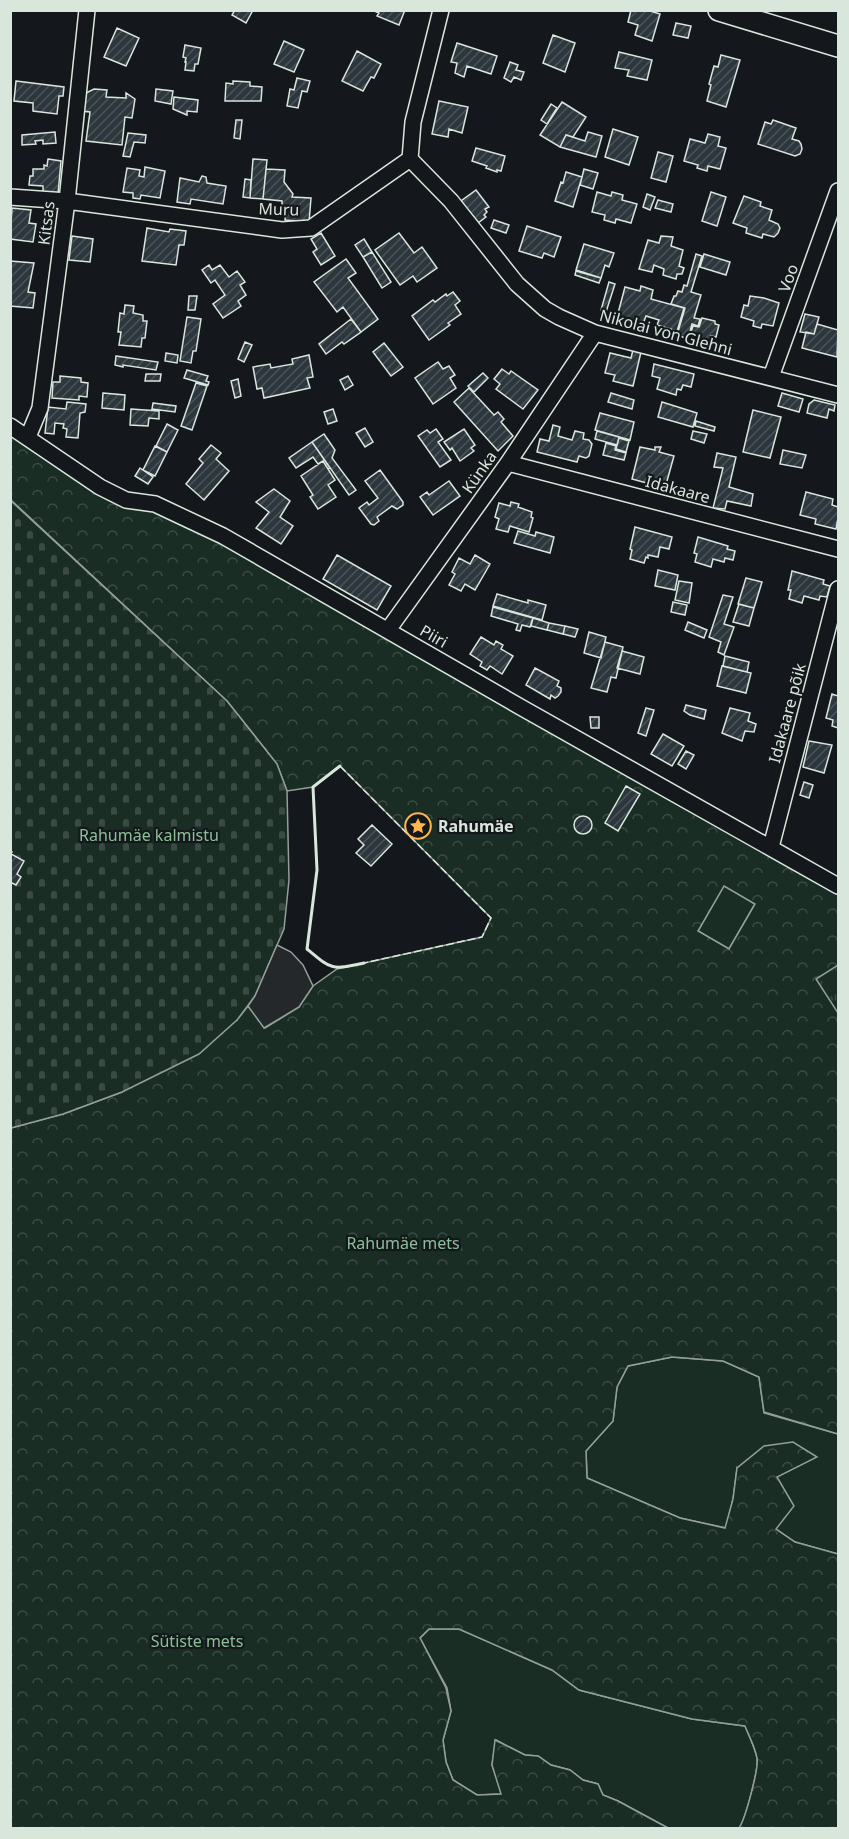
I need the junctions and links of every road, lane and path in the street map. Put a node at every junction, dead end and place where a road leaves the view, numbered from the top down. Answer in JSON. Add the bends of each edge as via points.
{"nodes":[{"id":1,"x":87,"y":10,"type":"edge"},
{"id":2,"x":441,"y":10,"type":"edge"},
{"id":3,"x":719,"y":10,"type":"edge"},
{"id":4,"x":838,"y":46,"type":"edge"},
{"id":5,"x":410,"y":159,"type":"junction"},
{"id":6,"x":838,"y":191,"type":"edge"},
{"id":7,"x":10,"y":197,"type":"edge"},
{"id":8,"x":67,"y":201,"type":"junction"},
{"id":9,"x":595,"y":333,"type":"junction"},
{"id":10,"x":771,"y":377,"type":"junction"},
{"id":11,"x":838,"y":395,"type":"edge"},
{"id":12,"x":10,"y":426,"type":"edge"},
{"id":13,"x":28,"y":437,"type":"junction"},
{"id":14,"x":508,"y":463,"type":"junction"},
{"id":15,"x":838,"y":549,"type":"edge"},
{"id":16,"x":838,"y":589,"type":"edge"},
{"id":17,"x":388,"y":630,"type":"junction"},
{"id":18,"x":771,"y":847,"type":"junction"},
{"id":19,"x":838,"y":886,"type":"edge"}],
"edges":[{"from":1,"to":8,"type":"street","name":"Kitsas"},
{"from":2,"to":5,"type":"street","via":[[413,122]]},
{"from":3,"to":4,"type":"street"},
{"from":5,"to":8,"type":"street","name":"Muru","via":[[311,228],[282,230]]},
{"from":5,"to":9,"type":"street","name":"Nikolai von Glehni","via":[[451,201],[516,284],[546,309]]},
{"from":6,"to":10,"type":"street","name":"Voo"},
{"from":7,"to":8,"type":"street","name":"Muru"},
{"from":8,"to":13,"type":"street","name":"Kitsas","via":[[40,408]]},
{"from":9,"to":10,"type":"street","name":"Nikolai von Glehni"},
{"from":9,"to":14,"type":"street","name":"Künka"},
{"from":10,"to":11,"type":"street","name":"Nikolai von Glehni"},
{"from":12,"to":13,"type":"street","name":"Piiri"},
{"from":13,"to":17,"type":"street","name":"Piiri","via":[[100,487],[126,500],[155,504],[222,536]]},
{"from":14,"to":15,"type":"street","name":"Idakaare"},
{"from":14,"to":17,"type":"street","name":"Künka"},
{"from":16,"to":18,"type":"street","name":"Idakaare põik"},
{"from":17,"to":18,"type":"street","name":"Piiri"},
{"from":18,"to":19,"type":"street","name":"Piiri"}]}
